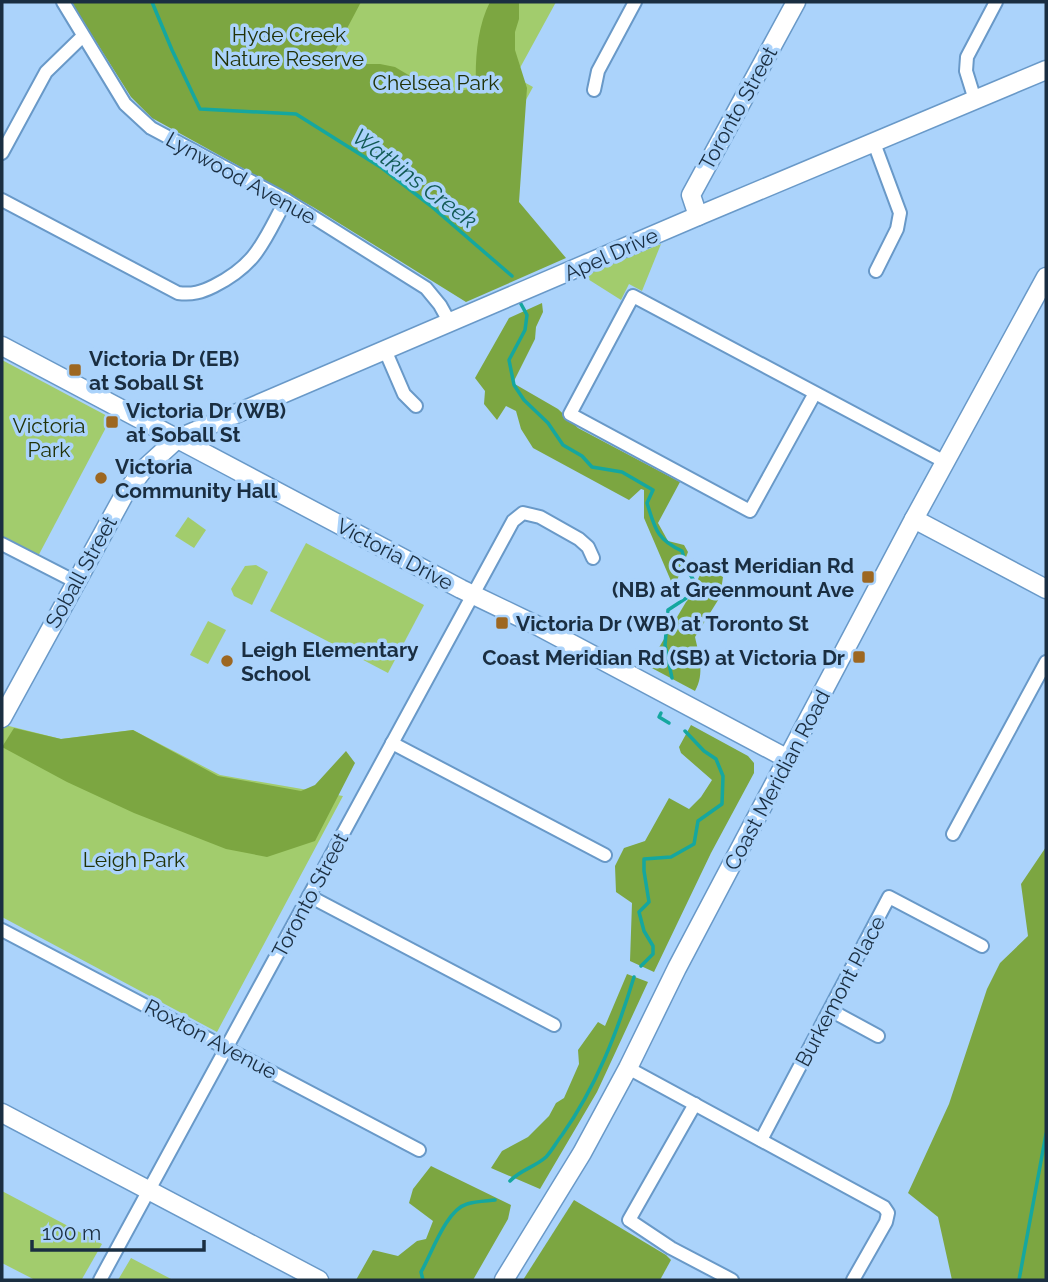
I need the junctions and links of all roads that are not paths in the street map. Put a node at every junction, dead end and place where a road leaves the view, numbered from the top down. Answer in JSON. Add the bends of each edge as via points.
{"nodes":[{"id":1,"x":63,"y":2,"type":"edge"},
{"id":2,"x":635,"y":2,"type":"edge"},
{"id":3,"x":796,"y":2,"type":"edge"},
{"id":4,"x":996,"y":2,"type":"edge"},
{"id":5,"x":83,"y":36,"type":"junction"},
{"id":6,"x":1046,"y":70,"type":"edge"},
{"id":7,"x":594,"y":90,"type":"dead end"},
{"id":8,"x":975,"y":100,"type":"junction"},
{"id":9,"x":874,"y":143,"type":"junction"},
{"id":10,"x":2,"y":153,"type":"edge"},
{"id":11,"x":2,"y":200,"type":"edge"},
{"id":12,"x":286,"y":200,"type":"junction"},
{"id":13,"x":698,"y":216,"type":"junction"},
{"id":14,"x":876,"y":271,"type":"dead end"},
{"id":15,"x":1046,"y":277,"type":"edge"},
{"id":16,"x":450,"y":323,"type":"junction"},
{"id":17,"x":2,"y":346,"type":"edge"},
{"id":18,"x":385,"y":350,"type":"junction"},
{"id":19,"x":815,"y":393,"type":"junction"},
{"id":20,"x":416,"y":406,"type":"dead end"},
{"id":21,"x":177,"y":439,"type":"junction"},
{"id":22,"x":945,"y":461,"type":"junction"},
{"id":23,"x":914,"y":519,"type":"junction"},
{"id":24,"x":2,"y":544,"type":"edge"},
{"id":25,"x":593,"y":558,"type":"dead end"},
{"id":26,"x":76,"y":582,"type":"junction"},
{"id":27,"x":1046,"y":589,"type":"edge"},
{"id":28,"x":472,"y":595,"type":"junction"},
{"id":29,"x":1046,"y":662,"type":"edge"},
{"id":30,"x":2,"y":718,"type":"edge"},
{"id":31,"x":392,"y":743,"type":"junction"},
{"id":32,"x":788,"y":759,"type":"junction"},
{"id":33,"x":953,"y":834,"type":"dead end"},
{"id":34,"x":605,"y":855,"type":"dead end"},
{"id":35,"x":309,"y":896,"type":"junction"},
{"id":36,"x":2,"y":930,"type":"edge"},
{"id":37,"x":982,"y":946,"type":"dead end"},
{"id":38,"x":830,"y":1010,"type":"junction"},
{"id":39,"x":554,"y":1025,"type":"dead end"},
{"id":40,"x":878,"y":1036,"type":"dead end"},
{"id":41,"x":227,"y":1047,"type":"junction"},
{"id":42,"x":628,"y":1068,"type":"junction"},
{"id":43,"x":695,"y":1104,"type":"junction"},
{"id":44,"x":2,"y":1113,"type":"edge"},
{"id":45,"x":761,"y":1140,"type":"junction"},
{"id":46,"x":419,"y":1150,"type":"dead end"},
{"id":47,"x":149,"y":1191,"type":"junction"},
{"id":48,"x":100,"y":1280,"type":"edge"},
{"id":49,"x":319,"y":1280,"type":"edge"},
{"id":50,"x":504,"y":1280,"type":"edge"},
{"id":51,"x":732,"y":1280,"type":"edge"},
{"id":52,"x":853,"y":1280,"type":"edge"}],
"edges":[{"from":1,"to":5,"type":"street","name":"Lynwood Avenue"},
{"from":2,"to":7,"type":"street","via":[[598,71]]},
{"from":3,"to":13,"type":"street","name":"Toronto Street","via":[[691,195]]},
{"from":4,"to":8,"type":"street","via":[[967,57],[966,71]]},
{"from":5,"to":10,"type":"street","via":[[46,72]]},
{"from":5,"to":12,"type":"street","name":"Lynwood Avenue","via":[[125,104],[142,121]]},
{"from":6,"to":8,"type":"street","name":"Apel Drive"},
{"from":8,"to":9,"type":"street","name":"Apel Drive"},
{"from":9,"to":13,"type":"street","name":"Apel Drive"},
{"from":9,"to":14,"type":"street","via":[[900,213]]},
{"from":11,"to":12,"type":"street","via":[[178,293],[189,294],[226,280],[246,266]]},
{"from":12,"to":16,"type":"street","name":"Lynwood Avenue","via":[[426,288]]},
{"from":13,"to":16,"type":"street","name":"Apel Drive"},
{"from":15,"to":22,"type":"street","name":"Coast Meridian Road"},
{"from":16,"to":18,"type":"street","name":"Apel Drive"},
{"from":17,"to":21,"type":"street","name":"Victoria Drive"},
{"from":18,"to":20,"type":"street","via":[[404,394]]},
{"from":18,"to":21,"type":"street","name":"Apel Drive"},
{"from":19,"to":19,"type":"street","via":[[633,296],[570,414],[750,511]]},
{"from":19,"to":22,"type":"street"},
{"from":21,"to":26,"type":"street","name":"Soball Street","via":[[131,485]]},
{"from":21,"to":28,"type":"street","name":"Victoria Drive"},
{"from":22,"to":23,"type":"street","name":"Coast Meridian Road"},
{"from":23,"to":27,"type":"street"},
{"from":23,"to":32,"type":"street","name":"Coast Meridian Road"},
{"from":24,"to":26,"type":"street"},
{"from":25,"to":28,"type":"street","name":"Toronto Street","via":[[579,539],[540,517],[523,513],[512,524]]},
{"from":26,"to":30,"type":"street","name":"Soball Street"},
{"from":28,"to":31,"type":"street","name":"Toronto Street"},
{"from":28,"to":32,"type":"street","name":"Victoria Drive"},
{"from":29,"to":33,"type":"street"},
{"from":31,"to":34,"type":"street"},
{"from":31,"to":35,"type":"street","name":"Toronto Street"},
{"from":32,"to":42,"type":"street","name":"Coast Meridian Road"},
{"from":35,"to":39,"type":"street"},
{"from":35,"to":41,"type":"street","name":"Toronto Street"},
{"from":36,"to":41,"type":"street","name":"Roxton Avenue"},
{"from":37,"to":38,"type":"street","name":"Burkemont Place","via":[[889,897]]},
{"from":38,"to":40,"type":"street"},
{"from":38,"to":45,"type":"street","name":"Burkemont Place"},
{"from":41,"to":46,"type":"street","name":"Roxton Avenue"},
{"from":41,"to":47,"type":"street","name":"Toronto Street"},
{"from":42,"to":43,"type":"street"},
{"from":42,"to":50,"type":"street","name":"Coast Meridian Road"},
{"from":43,"to":45,"type":"street"},
{"from":43,"to":51,"type":"street","via":[[629,1220]]},
{"from":44,"to":47,"type":"street"},
{"from":45,"to":52,"type":"street","via":[[878,1203],[888,1213]]},
{"from":47,"to":48,"type":"street","name":"Toronto Street"},
{"from":47,"to":49,"type":"street"}]}
